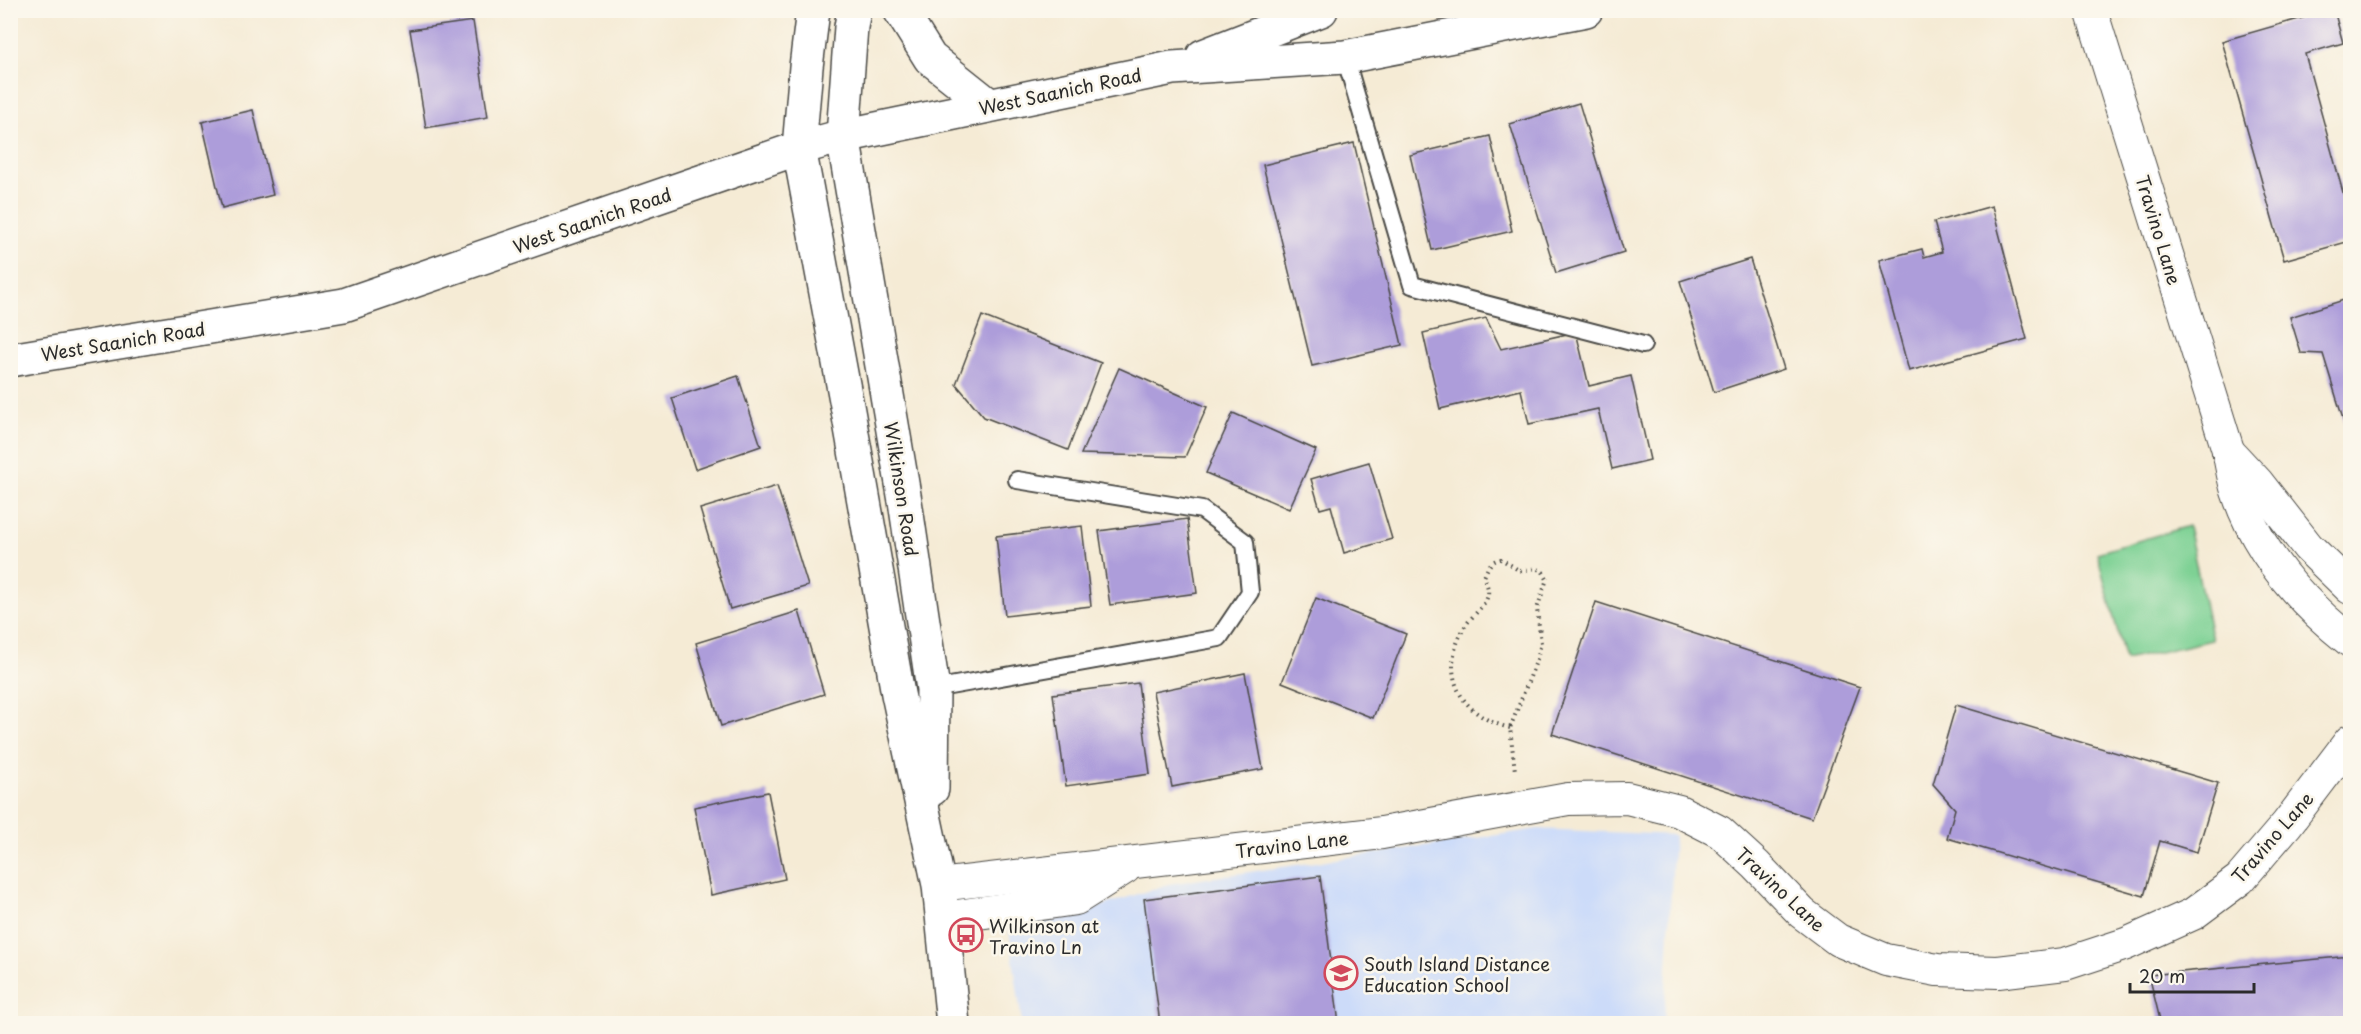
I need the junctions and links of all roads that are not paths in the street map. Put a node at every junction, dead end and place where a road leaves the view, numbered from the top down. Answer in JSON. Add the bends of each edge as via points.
{"nodes":[{"id":1,"x":813,"y":10,"type":"edge"},
{"id":2,"x":854,"y":10,"type":"edge"},
{"id":3,"x":900,"y":10,"type":"edge"},
{"id":4,"x":1321,"y":10,"type":"edge"},
{"id":5,"x":1586,"y":10,"type":"edge"},
{"id":6,"x":2091,"y":10,"type":"edge"},
{"id":7,"x":1345,"y":57,"type":"junction"},
{"id":8,"x":1172,"y":68,"type":"junction"},
{"id":9,"x":989,"y":105,"type":"junction"},
{"id":10,"x":843,"y":136,"type":"junction"},
{"id":11,"x":799,"y":148,"type":"junction"},
{"id":12,"x":1643,"y":345,"type":"dead end"},
{"id":13,"x":10,"y":360,"type":"edge"},
{"id":14,"x":2228,"y":450,"type":"junction"},
{"id":15,"x":1017,"y":480,"type":"dead end"},
{"id":16,"x":2350,"y":588,"type":"edge"},
{"id":17,"x":2350,"y":641,"type":"edge"},
{"id":18,"x":933,"y":689,"type":"junction"},
{"id":19,"x":2350,"y":741,"type":"edge"},
{"id":20,"x":931,"y":845,"type":"junction"},
{"id":21,"x":1134,"y":862,"type":"junction"},
{"id":22,"x":939,"y":885,"type":"junction"},
{"id":23,"x":943,"y":918,"type":"junction"},
{"id":24,"x":953,"y":1023,"type":"edge"}],
"edges":[{"from":1,"to":11,"type":"main road","name":"Wilkinson Road"},
{"from":2,"to":10,"type":"main road","name":"Wilkinson Road"},
{"from":3,"to":9,"type":"main road","via":[[930,58]]},
{"from":4,"to":8,"type":"main road","name":"West Saanich Road"},
{"from":5,"to":7,"type":"main road","name":"West Saanich Road"},
{"from":6,"to":14,"type":"street","name":"Travino Lane"},
{"from":7,"to":8,"type":"main road","name":"West Saanich Road"},
{"from":7,"to":12,"type":"lane","via":[[1412,285]]},
{"from":8,"to":9,"type":"main road","name":"West Saanich Road"},
{"from":9,"to":10,"type":"main road","name":"West Saanich Road"},
{"from":10,"to":11,"type":"main road","name":"West Saanich Road"},
{"from":10,"to":18,"type":"main road","name":"Wilkinson Road"},
{"from":11,"to":13,"type":"main road","name":"West Saanich Road","via":[[344,305]]},
{"from":11,"to":20,"type":"main road","name":"Wilkinson Road","via":[[898,694]]},
{"from":14,"to":16,"type":"street","name":"Travino Lane","via":[[2308,547]]},
{"from":14,"to":17,"type":"street","name":"Travino Lane","via":[[2237,491],[2258,538],[2287,581]]},
{"from":15,"to":18,"type":"lane","via":[[1202,510],[1245,542],[1250,592],[1219,638]]},
{"from":18,"to":20,"type":"main road","name":"Wilkinson Road"},
{"from":19,"to":21,"type":"street","name":"Travino Lane","via":[[2240,879],[2193,914],[2126,944],[2066,964],[1998,972],[1937,970],[1886,960],[1838,940],[1802,913],[1720,832],[1679,811],[1627,798],[1568,799],[1382,833]]},
{"from":20,"to":22,"type":"main road","name":"Wilkinson Road"},
{"from":21,"to":22,"type":"street","name":"Travino Lane"},
{"from":21,"to":23,"type":"street","name":"Travino Lane","via":[[1076,899]]},
{"from":22,"to":23,"type":"main road","name":"Wilkinson Road"},
{"from":23,"to":24,"type":"main road","name":"Wilkinson Road"}]}
